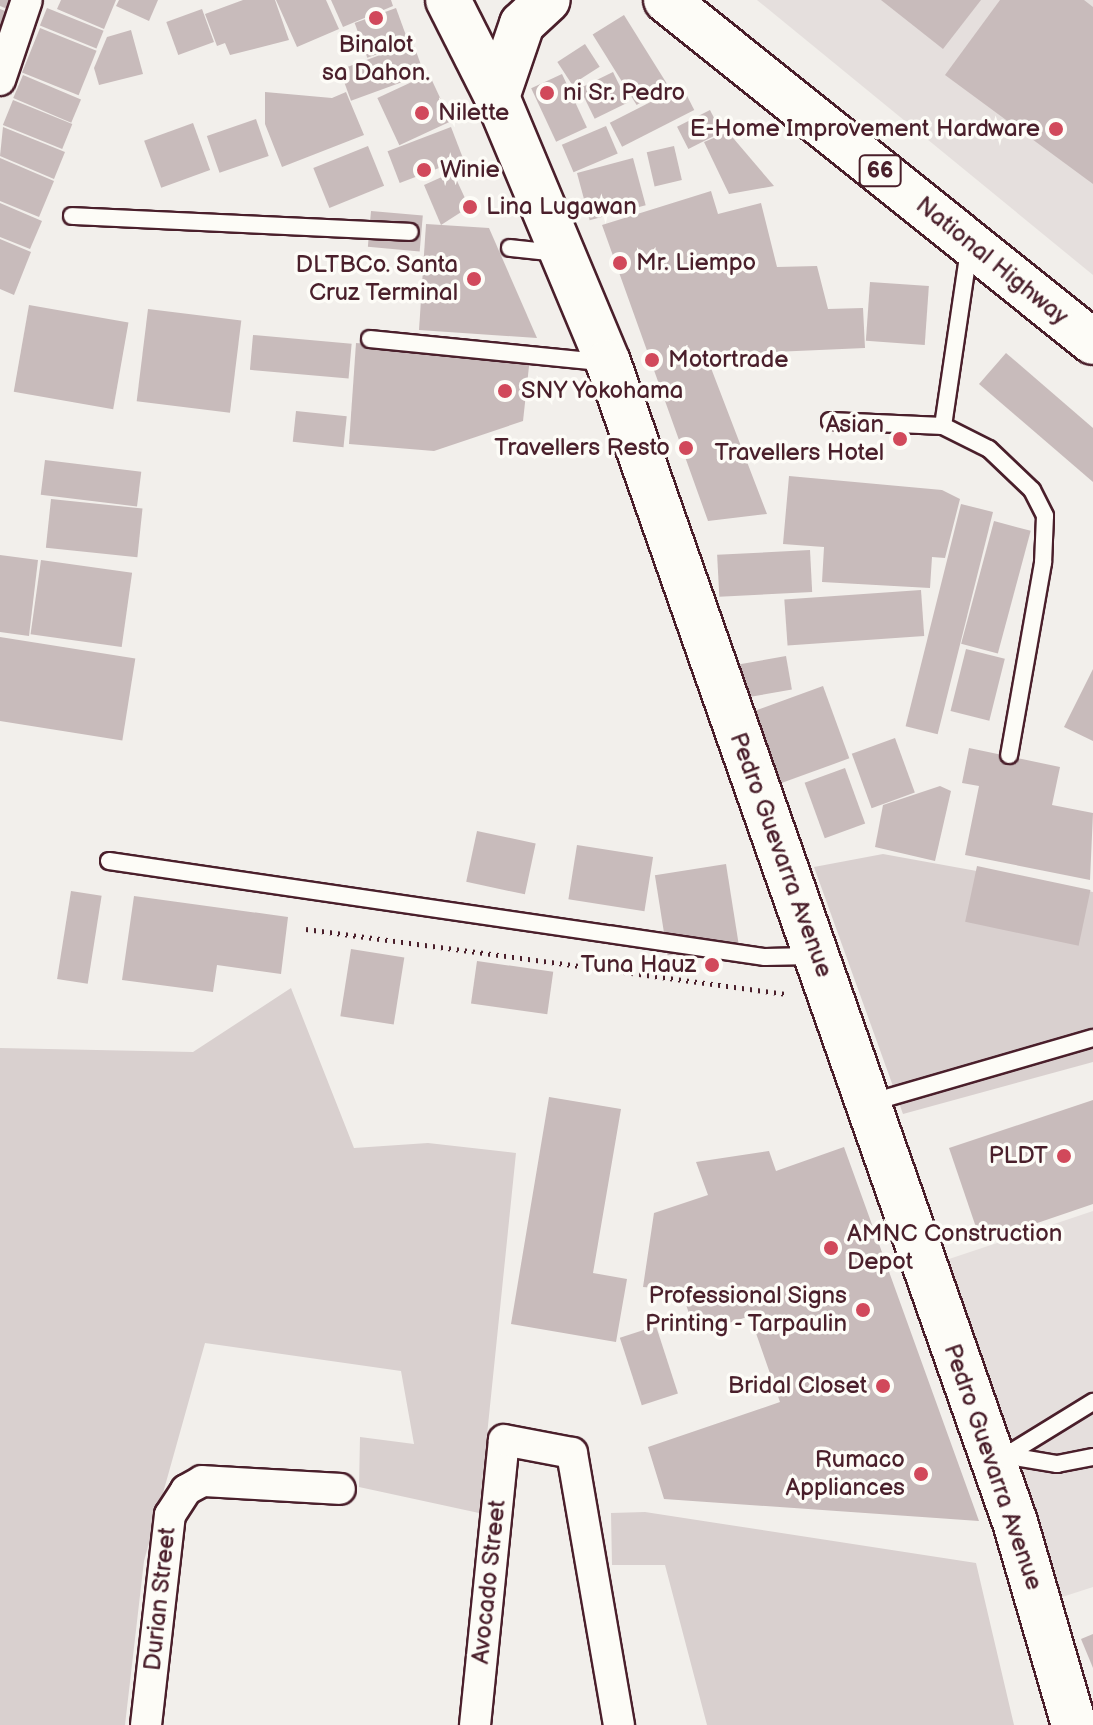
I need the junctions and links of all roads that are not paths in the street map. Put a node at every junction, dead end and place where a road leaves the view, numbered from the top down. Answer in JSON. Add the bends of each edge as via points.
{"nodes":[{"id":1,"x":27,"y":0,"type":"edge"},
{"id":2,"x":448,"y":0,"type":"edge"},
{"id":3,"x":548,"y":0,"type":"edge"},
{"id":4,"x":666,"y":0,"type":"edge"},
{"id":5,"x":0,"y":80,"type":"edge"},
{"id":6,"x":497,"y":97,"type":"junction"},
{"id":7,"x":72,"y":216,"type":"dead end"},
{"id":8,"x":410,"y":232,"type":"dead end"},
{"id":9,"x":970,"y":243,"type":"junction"},
{"id":10,"x":510,"y":248,"type":"dead end"},
{"id":11,"x":567,"y":254,"type":"junction"},
{"id":12,"x":370,"y":339,"type":"dead end"},
{"id":13,"x":1093,"y":342,"type":"edge"},
{"id":14,"x":608,"y":362,"type":"junction"},
{"id":15,"x":830,"y":421,"type":"dead end"},
{"id":16,"x":943,"y":426,"type":"junction"},
{"id":17,"x":1009,"y":755,"type":"dead end"},
{"id":18,"x":109,"y":861,"type":"dead end"},
{"id":19,"x":816,"y":956,"type":"junction"},
{"id":20,"x":1093,"y":1038,"type":"edge"},
{"id":21,"x":869,"y":1103,"type":"junction"},
{"id":22,"x":1093,"y":1402,"type":"edge"},
{"id":23,"x":1093,"y":1457,"type":"edge"},
{"id":24,"x":1001,"y":1460,"type":"junction"},
{"id":25,"x":340,"y":1489,"type":"dead end"},
{"id":26,"x":146,"y":1725,"type":"edge"},
{"id":27,"x":475,"y":1725,"type":"edge"},
{"id":28,"x":619,"y":1725,"type":"edge"},
{"id":29,"x":1074,"y":1725,"type":"edge"}],
"edges":[{"from":1,"to":5,"type":"street"},
{"from":2,"to":6,"type":"main road","name":"Pedro Guevarra Avenue"},
{"from":3,"to":6,"type":"main road","via":[[522,24]]},
{"from":4,"to":9,"type":"main road","name":"National Highway","number":"66"},
{"from":6,"to":11,"type":"main road","name":"Pedro Guevarra Avenue"},
{"from":7,"to":8,"type":"lane"},
{"from":9,"to":13,"type":"main road","name":"National Highway","number":"66"},
{"from":9,"to":16,"type":"lane"},
{"from":10,"to":11,"type":"lane"},
{"from":11,"to":14,"type":"main road","name":"Pedro Guevarra Avenue"},
{"from":12,"to":14,"type":"lane"},
{"from":14,"to":19,"type":"main road","name":"Pedro Guevarra Avenue"},
{"from":15,"to":16,"type":"lane"},
{"from":16,"to":17,"type":"lane","via":[[989,449],[1032,490],[1045,516]]},
{"from":18,"to":19,"type":"lane","via":[[765,957]]},
{"from":19,"to":21,"type":"main road","name":"Pedro Guevarra Avenue"},
{"from":20,"to":21,"type":"lane"},
{"from":21,"to":24,"type":"main road","name":"Pedro Guevarra Avenue"},
{"from":22,"to":24,"type":"lane","via":[[1040,1429]]},
{"from":23,"to":24,"type":"lane","via":[[1057,1464]]},
{"from":24,"to":29,"type":"main road","name":"Pedro Guevarra Avenue"},
{"from":25,"to":26,"type":"street","name":"Durian Street","via":[[202,1481],[186,1490],[170,1515]]},
{"from":27,"to":28,"type":"street","name":"Avocado Street","via":[[504,1440],[572,1453]]}]}
